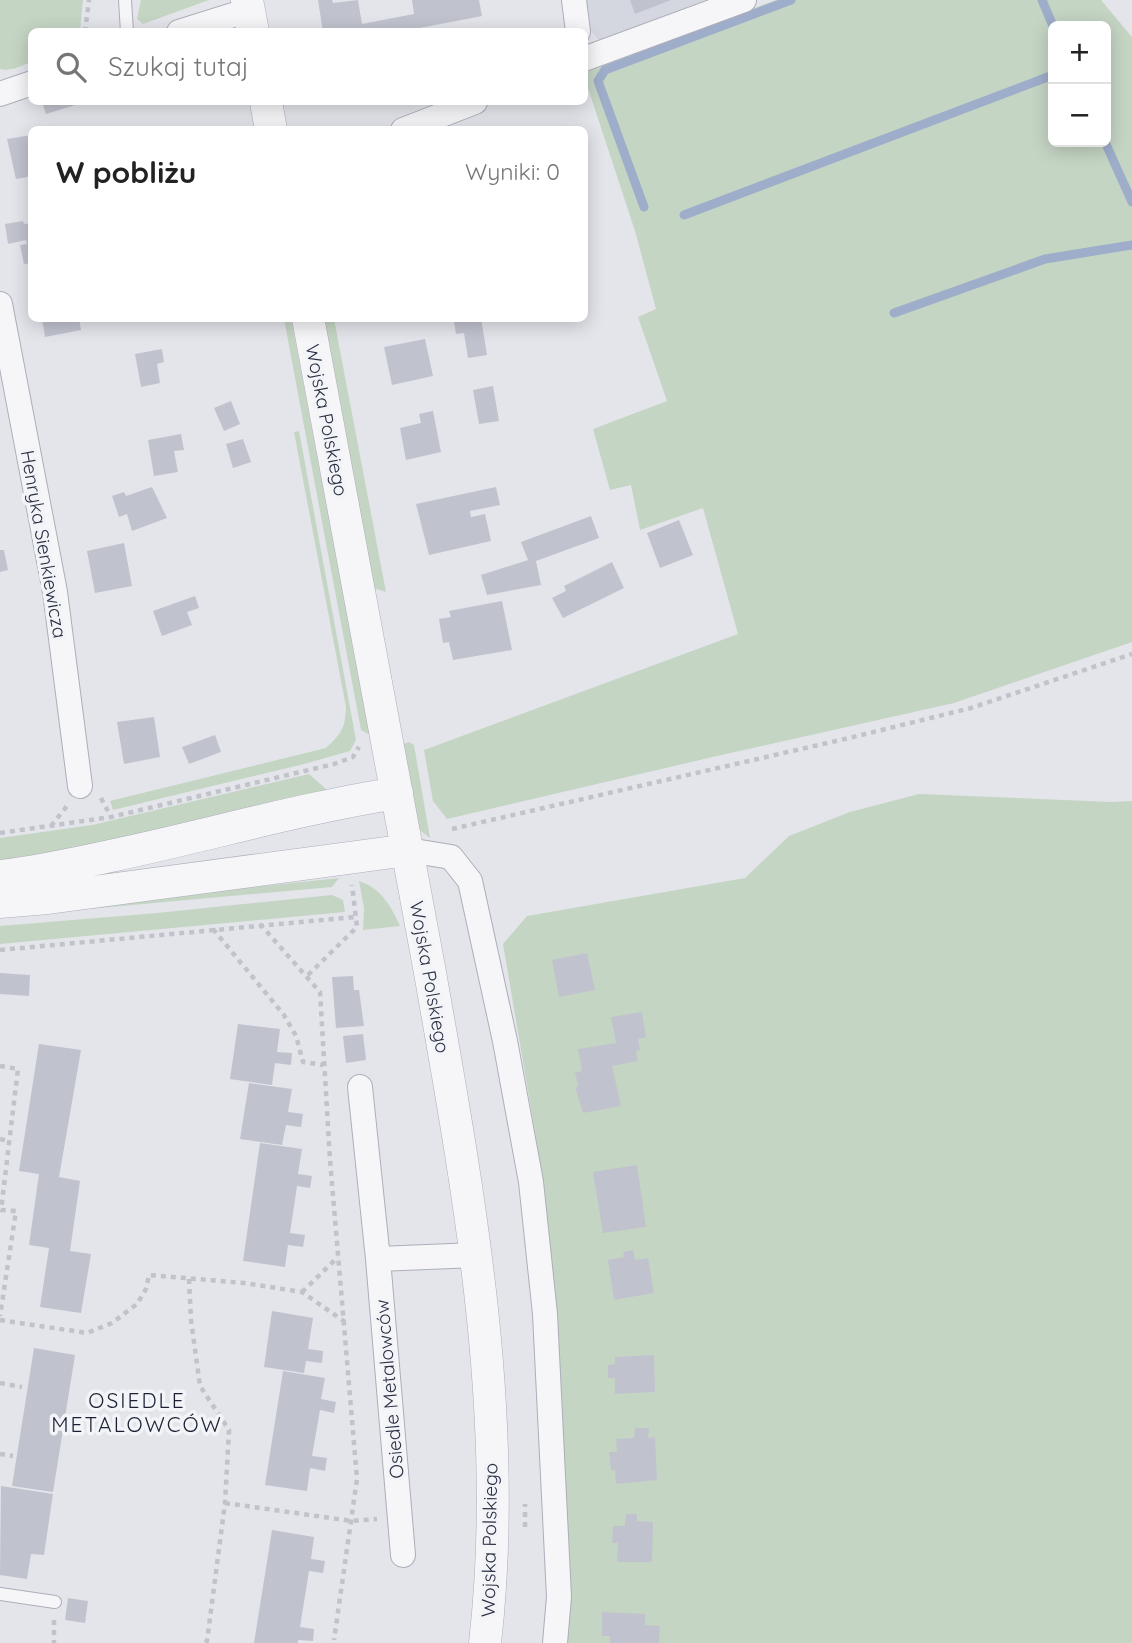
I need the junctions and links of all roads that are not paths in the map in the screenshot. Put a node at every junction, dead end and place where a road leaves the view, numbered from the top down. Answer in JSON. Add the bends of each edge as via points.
{"nodes":[{"id":1,"x":125,"y":0,"type":"edge"},
{"id":2,"x":574,"y":0,"type":"edge"},
{"id":3,"x":744,"y":0,"type":"edge"},
{"id":4,"x":249,"y":14,"type":"edge"},
{"id":5,"x":127,"y":28,"type":"edge"},
{"id":6,"x":195,"y":28,"type":"edge"},
{"id":7,"x":578,"y":28,"type":"edge"},
{"id":8,"x":588,"y":58,"type":"edge"},
{"id":9,"x":28,"y":84,"type":"edge"},
{"id":10,"x":0,"y":94,"type":"edge"},
{"id":11,"x":267,"y":105,"type":"edge"},
{"id":12,"x":467,"y":105,"type":"edge"},
{"id":13,"x":270,"y":126,"type":"edge"},
{"id":14,"x":413,"y":126,"type":"edge"},
{"id":15,"x":0,"y":304,"type":"edge"},
{"id":16,"x":309,"y":322,"type":"edge"},
{"id":17,"x":80,"y":786,"type":"dead end"},
{"id":18,"x":397,"y":793,"type":"junction"},
{"id":19,"x":408,"y":850,"type":"junction"},
{"id":20,"x":0,"y":876,"type":"edge"},
{"id":21,"x":0,"y":902,"type":"edge"},
{"id":22,"x":360,"y":1087,"type":"dead end"},
{"id":23,"x":476,"y":1255,"type":"junction"},
{"id":24,"x":378,"y":1259,"type":"junction"},
{"id":25,"x":403,"y":1555,"type":"dead end"},
{"id":26,"x":0,"y":1594,"type":"edge"},
{"id":27,"x":55,"y":1602,"type":"dead end"},
{"id":28,"x":485,"y":1643,"type":"edge"},
{"id":29,"x":555,"y":1643,"type":"edge"}],
"edges":[{"from":1,"to":5,"type":"lane"},
{"from":2,"to":7,"type":"street"},
{"from":3,"to":8,"type":"street"},
{"from":4,"to":6,"type":"street"},
{"from":9,"to":10,"type":"street"},
{"from":11,"to":13,"type":"street"},
{"from":12,"to":14,"type":"street"},
{"from":15,"to":17,"type":"street","name":"Henryka Sienkiewicza","via":[[55,592]]},
{"from":16,"to":18,"type":"street","name":"Wojska Polskiego"},
{"from":18,"to":19,"type":"street","name":"Wojska Polskiego"},
{"from":18,"to":20,"type":"street","via":[[33,873]]},
{"from":19,"to":21,"type":"street"},
{"from":19,"to":23,"type":"street","name":"Wojska Polskiego"},
{"from":19,"to":29,"type":"street","via":[[451,858],[470,881],[508,1054],[531,1182],[545,1314],[559,1597]]},
{"from":22,"to":24,"type":"street","name":"Osiedle Metalowców"},
{"from":23,"to":24,"type":"street"},
{"from":23,"to":28,"type":"street","name":"Wojska Polskiego","via":[[491,1460]]},
{"from":24,"to":25,"type":"street","name":"Osiedle Metalowców"},
{"from":26,"to":27,"type":"lane"}]}
